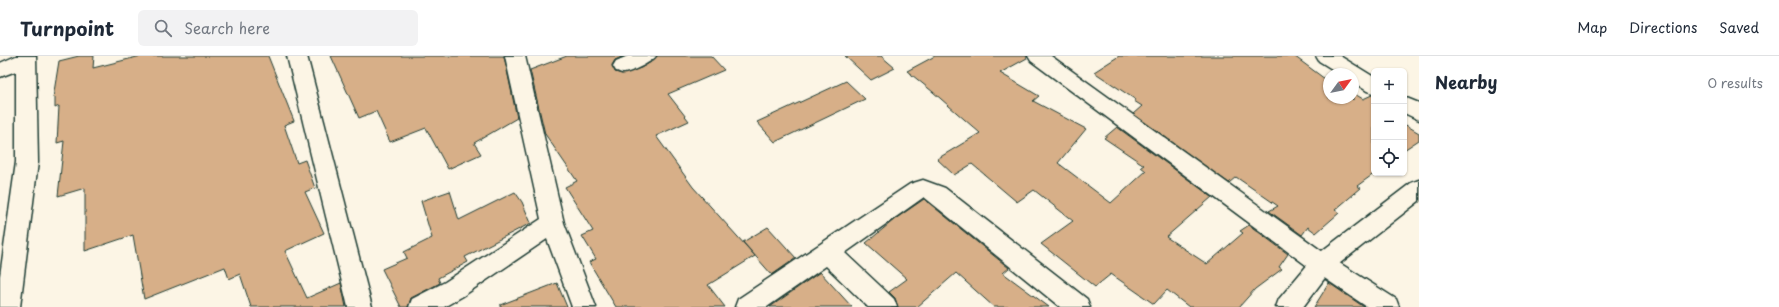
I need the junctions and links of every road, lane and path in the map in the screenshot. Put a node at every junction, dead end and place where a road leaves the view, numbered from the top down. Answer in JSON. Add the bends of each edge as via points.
{"nodes":[{"id":1,"x":297,"y":56,"type":"edge"},
{"id":2,"x":515,"y":56,"type":"edge"},
{"id":3,"x":646,"y":56,"type":"edge"},
{"id":4,"x":1038,"y":56,"type":"edge"},
{"id":5,"x":1326,"y":56,"type":"edge"},
{"id":6,"x":26,"y":58,"type":"edge"},
{"id":7,"x":623,"y":66,"type":"dead end"},
{"id":8,"x":0,"y":70,"type":"edge"},
{"id":9,"x":1371,"y":84,"type":"edge"},
{"id":10,"x":1407,"y":106,"type":"edge"},
{"id":11,"x":1419,"y":113,"type":"edge"},
{"id":12,"x":1419,"y":189,"type":"edge"},
{"id":13,"x":553,"y":223,"type":"junction"},
{"id":14,"x":828,"y":252,"type":"junction"},
{"id":15,"x":1322,"y":264,"type":"junction"},
{"id":16,"x":8,"y":307,"type":"edge"},
{"id":17,"x":360,"y":307,"type":"edge"},
{"id":18,"x":421,"y":307,"type":"edge"},
{"id":19,"x":584,"y":307,"type":"edge"},
{"id":20,"x":747,"y":307,"type":"edge"},
{"id":21,"x":885,"y":307,"type":"edge"},
{"id":22,"x":1078,"y":307,"type":"edge"},
{"id":23,"x":1288,"y":307,"type":"edge"},
{"id":24,"x":1387,"y":307,"type":"edge"}],
"edges":[{"from":1,"to":17,"type":"street"},
{"from":2,"to":13,"type":"street"},
{"from":3,"to":7,"type":"street"},
{"from":4,"to":15,"type":"street"},
{"from":5,"to":9,"type":"street"},
{"from":6,"to":8,"type":"street"},
{"from":6,"to":16,"type":"street","via":[[27,162]]},
{"from":10,"to":11,"type":"street"},
{"from":12,"to":15,"type":"street"},
{"from":13,"to":18,"type":"street","via":[[454,289]]},
{"from":13,"to":19,"type":"street"},
{"from":14,"to":20,"type":"street"},
{"from":14,"to":21,"type":"street"},
{"from":14,"to":22,"type":"street","via":[[918,190],[929,189]]},
{"from":15,"to":23,"type":"street"},
{"from":15,"to":24,"type":"street"}]}
